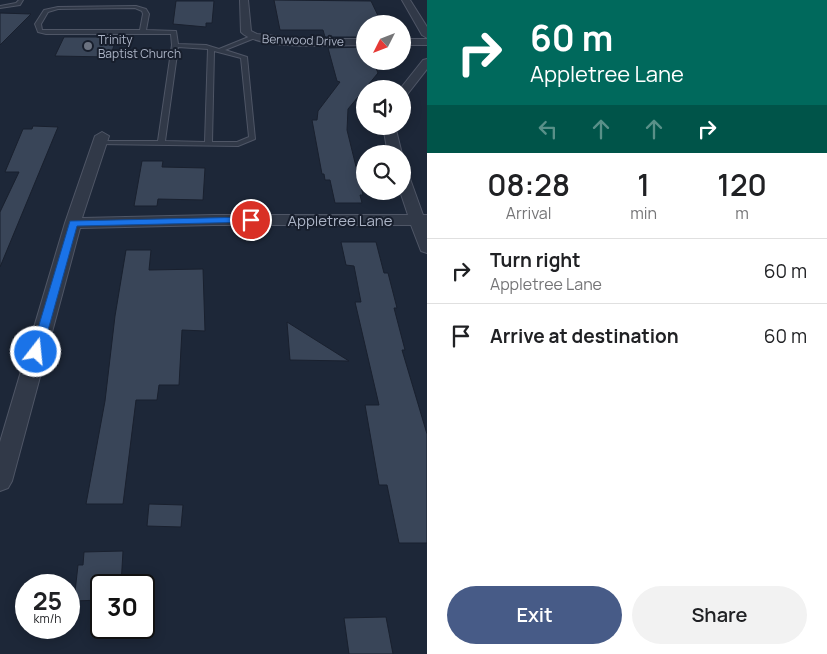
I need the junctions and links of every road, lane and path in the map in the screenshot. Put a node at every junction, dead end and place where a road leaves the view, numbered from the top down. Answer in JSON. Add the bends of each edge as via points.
{"nodes":[{"id":1,"x":21,"y":0,"type":"edge"},
{"id":2,"x":244,"y":0,"type":"edge"},
{"id":3,"x":406,"y":0,"type":"edge"},
{"id":4,"x":0,"y":7,"type":"edge"},
{"id":5,"x":144,"y":31,"type":"junction"},
{"id":6,"x":427,"y":35,"type":"edge"},
{"id":7,"x":253,"y":37,"type":"junction"},
{"id":8,"x":356,"y":42,"type":"edge"},
{"id":9,"x":411,"y":42,"type":"edge"},
{"id":10,"x":427,"y":42,"type":"edge"},
{"id":11,"x":175,"y":45,"type":"junction"},
{"id":12,"x":211,"y":49,"type":"junction"},
{"id":13,"x":219,"y":51,"type":"junction"},
{"id":14,"x":427,"y":62,"type":"edge"},
{"id":15,"x":411,"y":82,"type":"edge"},
{"id":16,"x":101,"y":140,"type":"joint"},
{"id":17,"x":161,"y":143,"type":"junction"},
{"id":18,"x":208,"y":144,"type":"junction"},
{"id":19,"x":411,"y":196,"type":"edge"},
{"id":20,"x":422,"y":220,"type":"edge"},
{"id":21,"x":73,"y":223,"type":"junction"},
{"id":22,"x":427,"y":248,"type":"edge"},
{"id":23,"x":0,"y":481,"type":"edge"}],
"edges":[{"from":1,"to":4,"type":"lane","via":[[18,4]]},
{"from":2,"to":7,"type":"street","name":"Benwood Drive","via":[[246,32]]},
{"from":3,"to":6,"type":"street"},
{"from":5,"to":5,"type":"lane","via":[[146,14],[136,7],[58,8],[46,11],[38,24],[40,31]]},
{"from":5,"to":11,"type":"lane","via":[[174,32]]},
{"from":7,"to":8,"type":"street","name":"Benwood Drive","via":[[275,41]]},
{"from":7,"to":13,"type":"lane"},
{"from":9,"to":10,"type":"street"},
{"from":11,"to":12,"type":"lane"},
{"from":11,"to":17,"type":"lane"},
{"from":12,"to":13,"type":"lane"},
{"from":12,"to":18,"type":"lane"},
{"from":13,"to":18,"type":"lane","via":[[244,57],[253,138],[238,144]]},
{"from":14,"to":15,"type":"street"},
{"from":16,"to":17,"type":"lane"},
{"from":16,"to":21,"type":"street"},
{"from":17,"to":18,"type":"lane"},
{"from":19,"to":20,"type":"street"},
{"from":20,"to":21,"type":"street","name":"Appletree Lane"},
{"from":20,"to":22,"type":"street"},
{"from":21,"to":23,"type":"street"}]}
